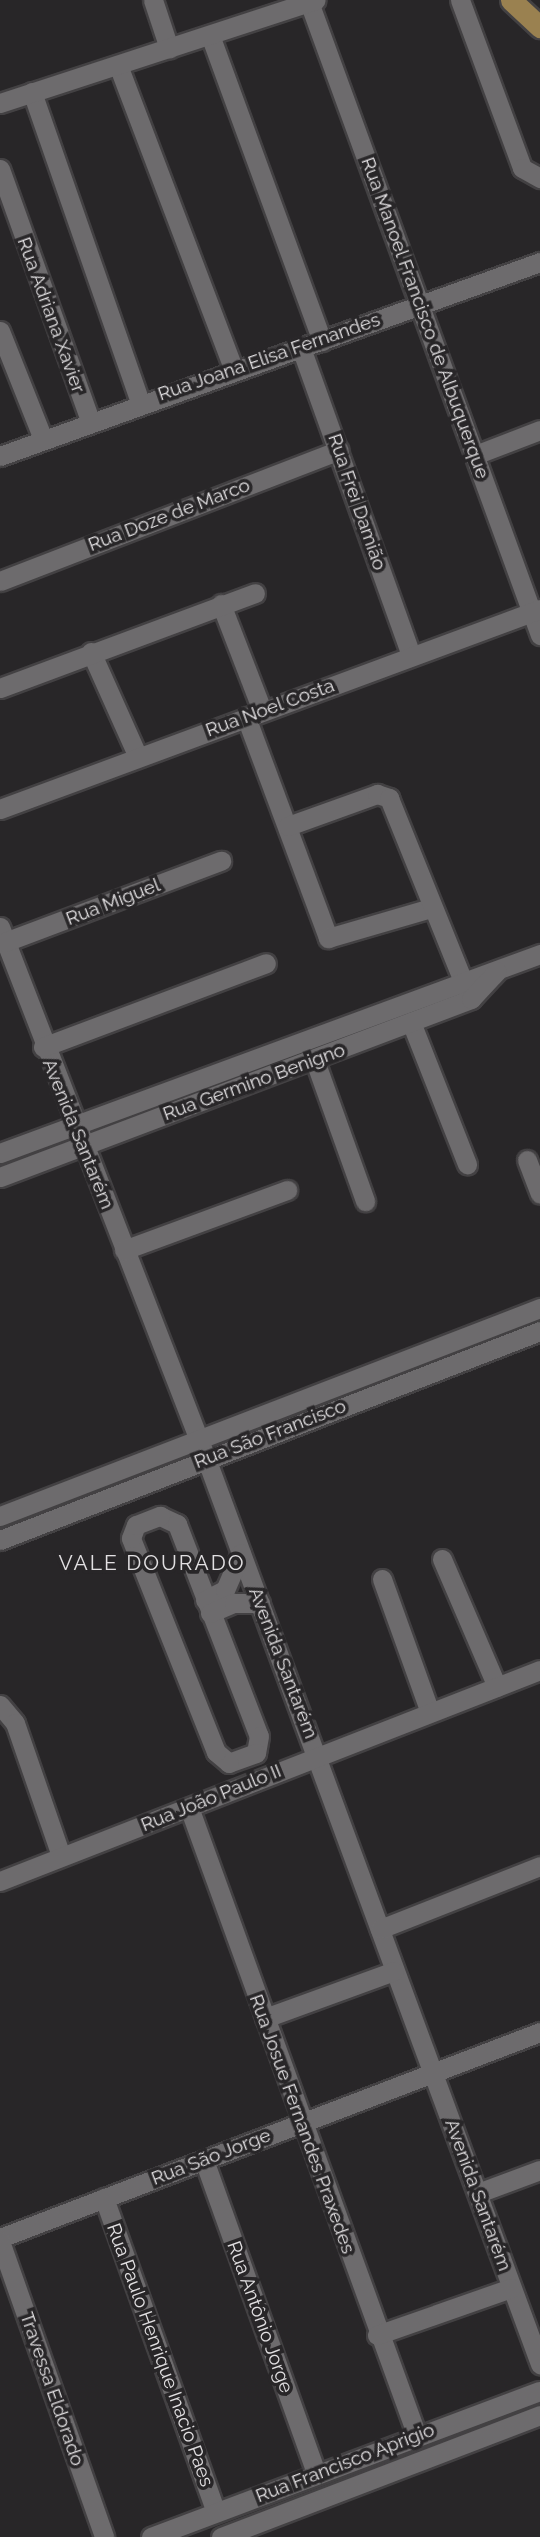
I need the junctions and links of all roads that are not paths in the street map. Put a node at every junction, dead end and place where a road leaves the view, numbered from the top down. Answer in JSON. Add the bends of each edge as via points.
{"nodes":[{"id":1,"x":153,"y":0,"type":"edge"},
{"id":2,"x":460,"y":0,"type":"edge"},
{"id":3,"x":511,"y":0,"type":"edge"},
{"id":4,"x":313,"y":1,"type":"edge"},
{"id":5,"x":540,"y":27,"type":"edge"},
{"id":6,"x":210,"y":35,"type":"junction"},
{"id":7,"x":169,"y":48,"type":"junction"},
{"id":8,"x":118,"y":65,"type":"junction"},
{"id":9,"x":32,"y":92,"type":"junction"},
{"id":10,"x":0,"y":103,"type":"edge"},
{"id":11,"x":0,"y":169,"type":"edge"},
{"id":12,"x":540,"y":178,"type":"edge"},
{"id":13,"x":540,"y":262,"type":"edge"},
{"id":14,"x":418,"y":304,"type":"junction"},
{"id":15,"x":0,"y":331,"type":"edge"},
{"id":16,"x":322,"y":341,"type":"junction"},
{"id":17,"x":302,"y":348,"type":"junction"},
{"id":18,"x":233,"y":370,"type":"junction"},
{"id":19,"x":139,"y":403,"type":"junction"},
{"id":20,"x":90,"y":421,"type":"junction"},
{"id":21,"x":540,"y":430,"type":"edge"},
{"id":22,"x":43,"y":439,"type":"junction"},
{"id":23,"x":339,"y":450,"type":"junction"},
{"id":24,"x":475,"y":454,"type":"junction"},
{"id":25,"x":0,"y":456,"type":"edge"},
{"id":26,"x":0,"y":581,"type":"edge"},
{"id":27,"x":255,"y":593,"type":"dead end"},
{"id":28,"x":221,"y":604,"type":"junction"},
{"id":29,"x":536,"y":611,"type":"edge"},
{"id":30,"x":540,"y":635,"type":"edge"},
{"id":31,"x":91,"y":652,"type":"junction"},
{"id":32,"x":411,"y":656,"type":"junction"},
{"id":33,"x":0,"y":688,"type":"edge"},
{"id":34,"x":254,"y":714,"type":"junction"},
{"id":35,"x":138,"y":757,"type":"junction"},
{"id":36,"x":0,"y":809,"type":"edge"},
{"id":37,"x":288,"y":826,"type":"junction"},
{"id":38,"x":221,"y":861,"type":"dead end"},
{"id":39,"x":431,"y":908,"type":"junction"},
{"id":40,"x":3,"y":934,"type":"edge"},
{"id":41,"x":540,"y":954,"type":"edge"},
{"id":42,"x":266,"y":963,"type":"dead end"},
{"id":43,"x":498,"y":970,"type":"junction"},
{"id":44,"x":462,"y":979,"type":"junction"},
{"id":45,"x":9,"y":981,"type":"edge"},
{"id":46,"x":471,"y":999,"type":"junction"},
{"id":47,"x":411,"y":1022,"type":"junction"},
{"id":48,"x":43,"y":1047,"type":"junction"},
{"id":49,"x":315,"y":1060,"type":"junction"},
{"id":50,"x":72,"y":1123,"type":"junction"},
{"id":51,"x":82,"y":1145,"type":"junction"},
{"id":52,"x":0,"y":1153,"type":"edge"},
{"id":53,"x":527,"y":1160,"type":"dead end"},
{"id":54,"x":467,"y":1164,"type":"dead end"},
{"id":55,"x":0,"y":1177,"type":"edge"},
{"id":56,"x":287,"y":1190,"type":"dead end"},
{"id":57,"x":540,"y":1194,"type":"edge"},
{"id":58,"x":365,"y":1202,"type":"dead end"},
{"id":59,"x":124,"y":1250,"type":"junction"},
{"id":60,"x":540,"y":1308,"type":"edge"},
{"id":61,"x":540,"y":1331,"type":"edge"},
{"id":62,"x":198,"y":1439,"type":"junction"},
{"id":63,"x":206,"y":1458,"type":"junction"},
{"id":64,"x":0,"y":1516,"type":"edge"},
{"id":65,"x":0,"y":1540,"type":"edge"},
{"id":66,"x":241,"y":1553,"type":"junction"},
{"id":67,"x":442,"y":1559,"type":"dead end"},
{"id":68,"x":382,"y":1579,"type":"dead end"},
{"id":69,"x":260,"y":1603,"type":"junction"},
{"id":70,"x":208,"y":1606,"type":"junction"},
{"id":71,"x":540,"y":1670,"type":"edge"},
{"id":72,"x":497,"y":1687,"type":"junction"},
{"id":73,"x":0,"y":1705,"type":"edge"},
{"id":74,"x":430,"y":1712,"type":"junction"},
{"id":75,"x":317,"y":1754,"type":"junction"},
{"id":76,"x":190,"y":1810,"type":"junction"},
{"id":77,"x":61,"y":1856,"type":"junction"},
{"id":78,"x":540,"y":1866,"type":"edge"},
{"id":79,"x":0,"y":1881,"type":"edge"},
{"id":80,"x":380,"y":1929,"type":"junction"},
{"id":81,"x":394,"y":1971,"type":"junction"},
{"id":82,"x":265,"y":2018,"type":"junction"},
{"id":83,"x":540,"y":2032,"type":"edge"},
{"id":84,"x":432,"y":2074,"type":"junction"},
{"id":85,"x":302,"y":2122,"type":"junction"},
{"id":86,"x":204,"y":2160,"type":"junction"},
{"id":87,"x":540,"y":2170,"type":"edge"},
{"id":88,"x":478,"y":2193,"type":"junction"},
{"id":89,"x":103,"y":2198,"type":"junction"},
{"id":90,"x":0,"y":2240,"type":"edge"},
{"id":91,"x":511,"y":2288,"type":"junction"},
{"id":92,"x":377,"y":2335,"type":"junction"},
{"id":93,"x":540,"y":2364,"type":"edge"},
{"id":94,"x":540,"y":2391,"type":"edge"},
{"id":95,"x":540,"y":2415,"type":"edge"},
{"id":96,"x":417,"y":2436,"type":"junction"},
{"id":97,"x":316,"y":2473,"type":"junction"},
{"id":98,"x":216,"y":2512,"type":"junction"},
{"id":99,"x":104,"y":2537,"type":"edge"},
{"id":100,"x":151,"y":2537,"type":"edge"},
{"id":101,"x":221,"y":2537,"type":"edge"}],
"edges":[{"from":1,"to":7,"type":"street"},
{"from":2,"to":12,"type":"street","via":[[522,168]]},
{"from":3,"to":5,"type":"main road"},
{"from":4,"to":6,"type":"street"},
{"from":4,"to":14,"type":"street","name":"Rua Manoel Francisco de Albuquerque"},
{"from":6,"to":7,"type":"street"},
{"from":6,"to":16,"type":"street"},
{"from":7,"to":8,"type":"street"},
{"from":8,"to":9,"type":"street"},
{"from":8,"to":18,"type":"street"},
{"from":9,"to":10,"type":"street"},
{"from":9,"to":19,"type":"street"},
{"from":11,"to":20,"type":"street","name":"Rua Adriana Xavier"},
{"from":13,"to":14,"type":"street","name":"Rua Joana Elisa Fernandes"},
{"from":14,"to":16,"type":"street","name":"Rua Joana Elisa Fernandes"},
{"from":14,"to":24,"type":"street","name":"Rua Manoel Francisco de Albuquerque"},
{"from":15,"to":22,"type":"street"},
{"from":16,"to":17,"type":"street","name":"Rua Joana Elisa Fernandes"},
{"from":17,"to":18,"type":"street","name":"Rua Joana Elisa Fernandes"},
{"from":17,"to":23,"type":"street","name":"Rua Frei Damião"},
{"from":18,"to":19,"type":"street","name":"Rua Joana Elisa Fernandes"},
{"from":19,"to":20,"type":"street","name":"Rua Joana Elisa Fernandes"},
{"from":20,"to":22,"type":"street","name":"Rua Joana Elisa Fernandes"},
{"from":21,"to":24,"type":"street"},
{"from":22,"to":25,"type":"street","name":"Rua Joana Elisa Fernandes"},
{"from":23,"to":26,"type":"street","name":"Rua Doze de Marco"},
{"from":23,"to":32,"type":"street","name":"Rua Frei Damião"},
{"from":24,"to":29,"type":"street","name":"Rua Manoel Francisco de Albuquerque"},
{"from":27,"to":28,"type":"street"},
{"from":28,"to":31,"type":"street"},
{"from":28,"to":34,"type":"street"},
{"from":29,"to":30,"type":"street","name":"Rua Manoel Francisco de Albuquerque"},
{"from":29,"to":32,"type":"street","name":"Rua Noel Costa"},
{"from":31,"to":33,"type":"street"},
{"from":31,"to":35,"type":"street"},
{"from":32,"to":34,"type":"street","name":"Rua Noel Costa"},
{"from":34,"to":35,"type":"street","name":"Rua Noel Costa"},
{"from":34,"to":37,"type":"street"},
{"from":35,"to":36,"type":"street","name":"Rua Noel Costa"},
{"from":37,"to":39,"type":"street","via":[[385,795]]},
{"from":37,"to":39,"type":"street","via":[[330,940]]},
{"from":38,"to":40,"type":"street","name":"Rua Miguel"},
{"from":39,"to":44,"type":"street"},
{"from":40,"to":45,"type":"street","name":"Avenida Santarém"},
{"from":41,"to":43,"type":"street","name":"Rua Germino Benigno"},
{"from":42,"to":48,"type":"street"},
{"from":43,"to":44,"type":"street","name":"Rua Germino Benigno"},
{"from":43,"to":46,"type":"street","name":"Rua Germino Benigno"},
{"from":44,"to":46,"type":"street"},
{"from":44,"to":50,"type":"street","name":"Rua Germino Benigno"},
{"from":45,"to":48,"type":"street","name":"Avenida Santarém"},
{"from":46,"to":47,"type":"street","name":"Rua Germino Benigno"},
{"from":47,"to":49,"type":"street","name":"Rua Germino Benigno"},
{"from":47,"to":54,"type":"street"},
{"from":48,"to":50,"type":"street","name":"Avenida Santarém"},
{"from":49,"to":51,"type":"street","name":"Rua Germino Benigno"},
{"from":49,"to":58,"type":"street"},
{"from":50,"to":51,"type":"street","name":"Avenida Santarém"},
{"from":50,"to":52,"type":"street","name":"Rua Germino Benigno"},
{"from":51,"to":55,"type":"street","name":"Rua Germino Benigno"},
{"from":51,"to":59,"type":"street","name":"Avenida Santarém"},
{"from":53,"to":57,"type":"street"},
{"from":56,"to":59,"type":"street"},
{"from":59,"to":62,"type":"street","name":"Avenida Santarém"},
{"from":60,"to":62,"type":"street","name":"Rua São Francisco"},
{"from":61,"to":63,"type":"street","name":"Rua São Francisco"},
{"from":62,"to":63,"type":"street","name":"Avenida Santarém"},
{"from":62,"to":64,"type":"street","name":"Rua São Francisco"},
{"from":63,"to":65,"type":"street","name":"Rua São Francisco"},
{"from":63,"to":66,"type":"street","name":"Avenida Santarém"},
{"from":66,"to":69,"type":"street","name":"Avenida Santarém"},
{"from":66,"to":70,"type":"street","via":[[225,1590]]},
{"from":67,"to":72,"type":"street"},
{"from":68,"to":74,"type":"street"},
{"from":69,"to":70,"type":"street"},
{"from":69,"to":75,"type":"street","name":"Avenida Santarém"},
{"from":70,"to":70,"type":"street","via":[[259,1736],[257,1753],[229,1763],[216,1752],[131,1538],[136,1525],[160,1516],[177,1524]]},
{"from":71,"to":72,"type":"street","name":"Rua João Paulo II"},
{"from":72,"to":74,"type":"street","name":"Rua João Paulo II"},
{"from":73,"to":77,"type":"street","via":[[15,1723]]},
{"from":74,"to":75,"type":"street","name":"Rua João Paulo II"},
{"from":75,"to":76,"type":"street","name":"Rua João Paulo II"},
{"from":75,"to":80,"type":"street","name":"Avenida Santarém"},
{"from":76,"to":77,"type":"street","name":"Rua João Paulo II"},
{"from":76,"to":82,"type":"street","name":"Rua Josue Fernandes Praxedes"},
{"from":77,"to":79,"type":"street","name":"Rua João Paulo II"},
{"from":78,"to":80,"type":"street"},
{"from":80,"to":81,"type":"street","name":"Avenida Santarém"},
{"from":81,"to":82,"type":"street"},
{"from":81,"to":84,"type":"street","name":"Avenida Santarém"},
{"from":82,"to":85,"type":"street","name":"Rua Josue Fernandes Praxedes"},
{"from":83,"to":84,"type":"street","name":"Rua São Jorge"},
{"from":84,"to":85,"type":"street","name":"Rua São Jorge"},
{"from":84,"to":88,"type":"street","name":"Avenida Santarém"},
{"from":85,"to":86,"type":"street","name":"Rua São Jorge"},
{"from":85,"to":92,"type":"street","name":"Rua Josue Fernandes Praxedes"},
{"from":86,"to":89,"type":"street","name":"Rua São Jorge"},
{"from":86,"to":97,"type":"street","name":"Rua Antônio Jorge"},
{"from":87,"to":88,"type":"street"},
{"from":88,"to":91,"type":"street","name":"Avenida Santarém"},
{"from":89,"to":90,"type":"street","name":"Rua São Jorge"},
{"from":89,"to":98,"type":"street","name":"Rua Paulo Henrique Inacio Paes"},
{"from":90,"to":99,"type":"street","name":"Travessa Eldorado"},
{"from":91,"to":92,"type":"street"},
{"from":91,"to":93,"type":"street","name":"Avenida Santarém"},
{"from":92,"to":96,"type":"street","name":"Rua Josue Fernandes Praxedes"},
{"from":94,"to":96,"type":"street","name":"Rua Francisco Aprigio"},
{"from":95,"to":101,"type":"street","name":"Rua Francisco Aprigio"},
{"from":96,"to":97,"type":"street","name":"Rua Francisco Aprigio"},
{"from":97,"to":98,"type":"street","name":"Rua Francisco Aprigio"},
{"from":98,"to":100,"type":"street","name":"Rua Francisco Aprigio"}]}
